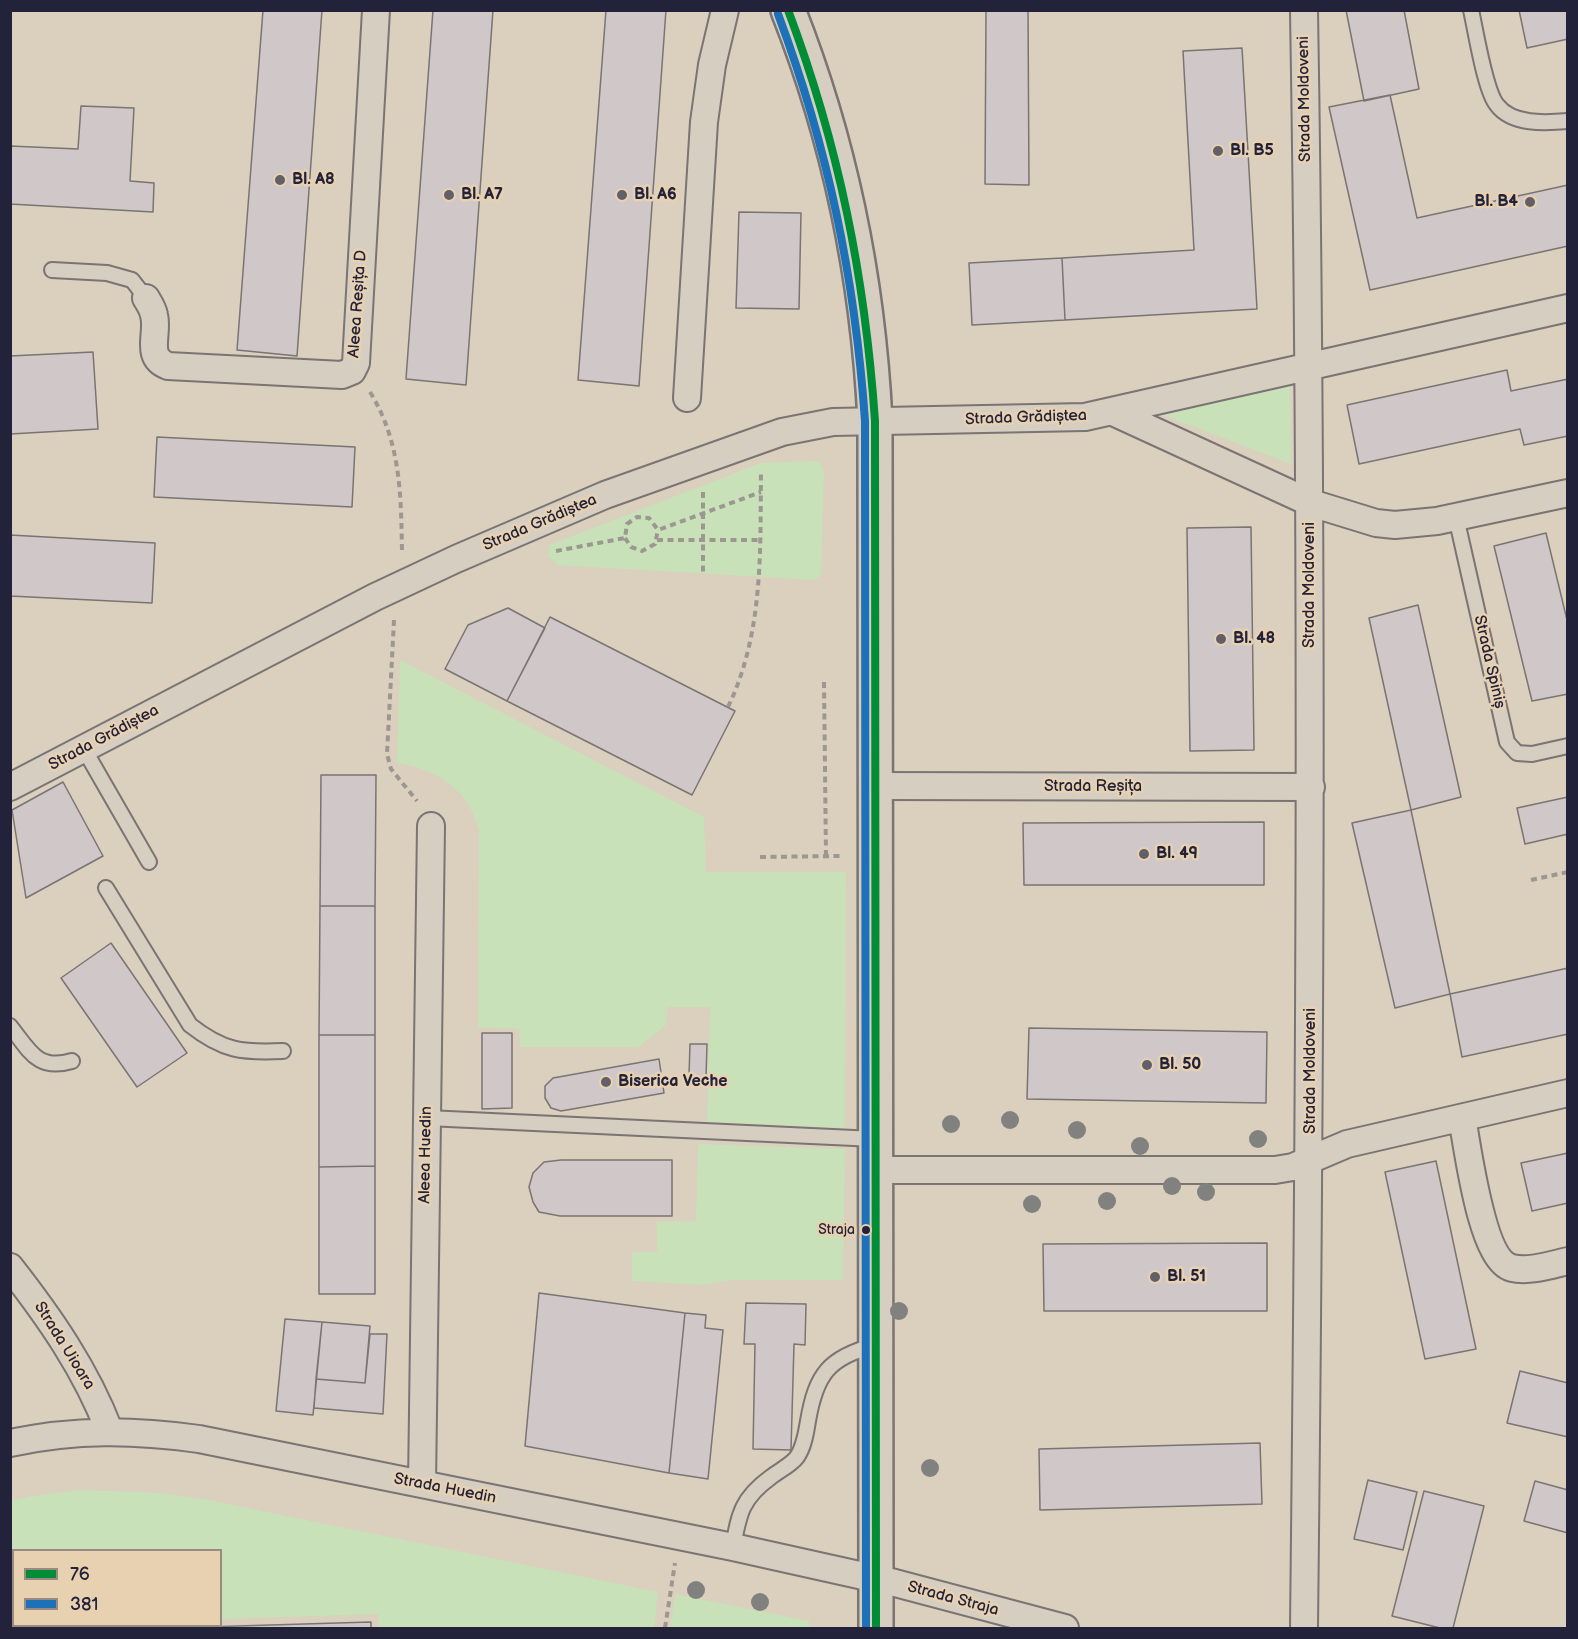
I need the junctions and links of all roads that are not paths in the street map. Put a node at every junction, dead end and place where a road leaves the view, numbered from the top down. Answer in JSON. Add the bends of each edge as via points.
{"nodes":[{"id":1,"x":376,"y":10,"type":"edge"},
{"id":2,"x":725,"y":10,"type":"edge"},
{"id":3,"x":788,"y":10,"type":"edge"},
{"id":4,"x":1304,"y":10,"type":"edge"},
{"id":5,"x":1471,"y":10,"type":"edge"},
{"id":6,"x":1568,"y":121,"type":"edge"},
{"id":7,"x":52,"y":270,"type":"dead end"},
{"id":8,"x":146,"y":298,"type":"joint"},
{"id":9,"x":1568,"y":308,"type":"edge"},
{"id":10,"x":1308,"y":368,"type":"junction"},
{"id":11,"x":687,"y":398,"type":"dead end"},
{"id":12,"x":1113,"y":412,"type":"junction"},
{"id":13,"x":875,"y":421,"type":"junction"},
{"id":14,"x":1568,"y":493,"type":"edge"},
{"id":15,"x":1311,"y":504,"type":"junction"},
{"id":16,"x":1456,"y":517,"type":"junction"},
{"id":17,"x":1568,"y":746,"type":"edge"},
{"id":18,"x":84,"y":749,"type":"junction"},
{"id":19,"x":876,"y":786,"type":"junction"},
{"id":20,"x":10,"y":787,"type":"edge"},
{"id":21,"x":1311,"y":787,"type":"junction"},
{"id":22,"x":431,"y":826,"type":"road end"},
{"id":23,"x":149,"y":862,"type":"dead end"},
{"id":24,"x":106,"y":888,"type":"dead end"},
{"id":25,"x":10,"y":1026,"type":"edge"},
{"id":26,"x":283,"y":1051,"type":"dead end"},
{"id":27,"x":72,"y":1061,"type":"dead end"},
{"id":28,"x":1568,"y":1093,"type":"edge"},
{"id":29,"x":427,"y":1118,"type":"junction"},
{"id":30,"x":1462,"y":1118,"type":"junction"},
{"id":31,"x":875,"y":1155,"type":"junction"},
{"id":32,"x":1310,"y":1159,"type":"junction"},
{"id":33,"x":1568,"y":1261,"type":"edge"},
{"id":34,"x":10,"y":1267,"type":"edge"},
{"id":35,"x":876,"y":1345,"type":"junction"},
{"id":36,"x":109,"y":1430,"type":"junction"},
{"id":37,"x":10,"y":1443,"type":"edge"},
{"id":38,"x":422,"y":1484,"type":"junction"},
{"id":39,"x":733,"y":1547,"type":"junction"},
{"id":40,"x":876,"y":1579,"type":"junction"},
{"id":41,"x":876,"y":1629,"type":"edge"},
{"id":42,"x":1065,"y":1629,"type":"edge"},
{"id":43,"x":1304,"y":1629,"type":"edge"}],
"edges":[{"from":1,"to":8,"type":"street","name":"Aleea Reșița D","via":[[356,363],[352,371],[342,375],[168,366],[160,363],[154,353],[155,316]]},
{"from":2,"to":11,"type":"street","via":[[704,122]]},
{"from":3,"to":13,"type":"street","via":[[834,148],[858,250],[870,332]]},
{"from":4,"to":10,"type":"street","name":"Strada Moldoveni"},
{"from":5,"to":6,"type":"lane","via":[[1496,105],[1510,116],[1527,121]]},
{"from":7,"to":8,"type":"lane","via":[[107,273],[132,280]]},
{"from":9,"to":10,"type":"street","name":"Strada Grădiștea"},
{"from":10,"to":12,"type":"street","name":"Strada Grădiștea"},
{"from":10,"to":15,"type":"street","name":"Strada Moldoveni"},
{"from":12,"to":13,"type":"street","name":"Strada Grădiștea","via":[[1085,417]]},
{"from":12,"to":15,"type":"street"},
{"from":13,"to":18,"type":"street","name":"Strada Grădiștea","via":[[818,424],[762,438],[605,495],[402,584]]},
{"from":13,"to":19,"type":"street"},
{"from":14,"to":16,"type":"street"},
{"from":15,"to":16,"type":"street","via":[[1386,524]]},
{"from":15,"to":21,"type":"street","name":"Strada Moldoveni"},
{"from":16,"to":17,"type":"lane","name":"Strada Spiniș","via":[[1507,742],[1516,753],[1532,754]]},
{"from":18,"to":20,"type":"street","name":"Strada Grădiștea"},
{"from":18,"to":23,"type":"lane"},
{"from":19,"to":21,"type":"street","name":"Strada Reșița"},
{"from":19,"to":31,"type":"street"},
{"from":21,"to":32,"type":"street","name":"Strada Moldoveni"},
{"from":22,"to":29,"type":"street","name":"Aleea Huedin"},
{"from":24,"to":26,"type":"lane","via":[[190,1025],[228,1048],[250,1053]]},
{"from":25,"to":27,"type":"lane","via":[[42,1063],[51,1066]]},
{"from":28,"to":30,"type":"street","name":"Strada Moldoveni"},
{"from":29,"to":31,"type":"lane"},
{"from":29,"to":38,"type":"street","name":"Aleea Huedin"},
{"from":30,"to":32,"type":"street","name":"Strada Moldoveni","via":[[1347,1144]]},
{"from":30,"to":33,"type":"street","via":[[1487,1239],[1498,1259],[1512,1268]]},
{"from":31,"to":32,"type":"street","via":[[1275,1170]]},
{"from":31,"to":35,"type":"street"},
{"from":32,"to":43,"type":"street","name":"Strada Moldoveni"},
{"from":34,"to":36,"type":"street","name":"Strada Uioara","via":[[76,1361]]},
{"from":35,"to":39,"type":"lane","via":[[844,1356],[827,1369],[812,1399],[797,1457],[746,1499]]},
{"from":35,"to":40,"type":"street"},
{"from":36,"to":37,"type":"street","name":"Strada Huedin","via":[[55,1434]]},
{"from":36,"to":38,"type":"street","name":"Strada Huedin","via":[[199,1439]]},
{"from":38,"to":39,"type":"street","name":"Strada Huedin"},
{"from":39,"to":40,"type":"street","name":"Strada Huedin"},
{"from":40,"to":41,"type":"street"},
{"from":40,"to":42,"type":"street","name":"Strada Straja"}]}
